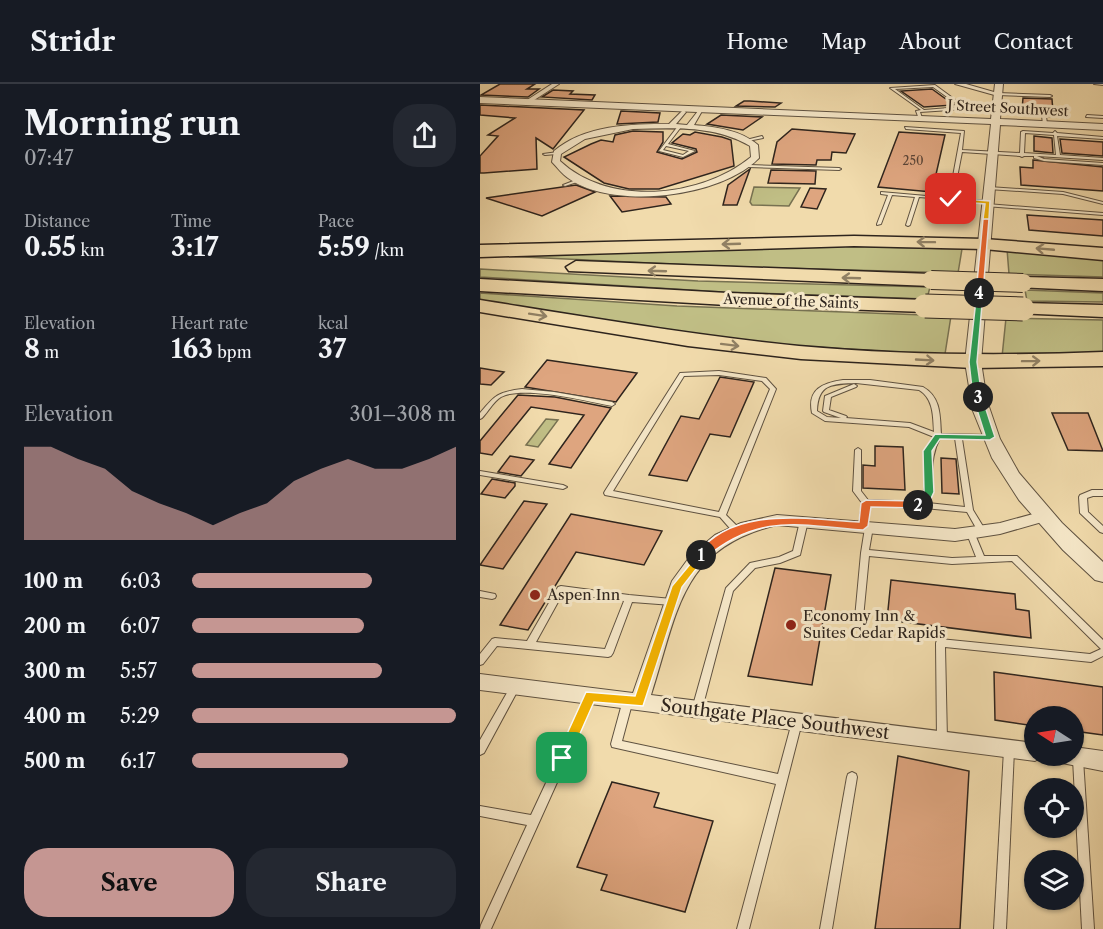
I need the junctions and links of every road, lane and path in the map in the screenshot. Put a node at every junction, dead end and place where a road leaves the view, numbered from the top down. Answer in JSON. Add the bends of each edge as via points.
{"nodes":[{"id":1,"x":556,"y":84,"type":"edge"},
{"id":2,"x":958,"y":84,"type":"edge"},
{"id":3,"x":999,"y":84,"type":"edge"},
{"id":4,"x":1096,"y":84,"type":"edge"},
{"id":5,"x":1103,"y":84,"type":"edge"},
{"id":6,"x":998,"y":94,"type":"junction"},
{"id":7,"x":1050,"y":96,"type":"dead end"},
{"id":8,"x":480,"y":100,"type":"edge"},
{"id":9,"x":526,"y":103,"type":"junction"},
{"id":10,"x":683,"y":111,"type":"junction"},
{"id":11,"x":700,"y":112,"type":"junction"},
{"id":12,"x":921,"y":114,"type":"junction"},
{"id":13,"x":997,"y":116,"type":"junction"},
{"id":14,"x":1061,"y":116,"type":"dead end"},
{"id":15,"x":1087,"y":116,"type":"dead end"},
{"id":16,"x":1103,"y":117,"type":"edge"},
{"id":17,"x":1050,"y":124,"type":"junction"},
{"id":18,"x":675,"y":127,"type":"junction"},
{"id":19,"x":1103,"y":127,"type":"edge"},
{"id":20,"x":688,"y":128,"type":"junction"},
{"id":21,"x":906,"y":128,"type":"dead end"},
{"id":22,"x":762,"y":137,"type":"dead end"},
{"id":23,"x":1103,"y":138,"type":"edge"},
{"id":24,"x":748,"y":140,"type":"junction"},
{"id":25,"x":666,"y":145,"type":"junction"},
{"id":26,"x":960,"y":152,"type":"junction"},
{"id":27,"x":557,"y":153,"type":"junction"},
{"id":28,"x":545,"y":154,"type":"dead end"},
{"id":29,"x":992,"y":154,"type":"junction"},
{"id":30,"x":1058,"y":155,"type":"junction"},
{"id":31,"x":1022,"y":156,"type":"junction"},
{"id":32,"x":1035,"y":157,"type":"junction"},
{"id":33,"x":1103,"y":159,"type":"edge"},
{"id":34,"x":1103,"y":164,"type":"edge"},
{"id":35,"x":748,"y":166,"type":"junction"},
{"id":36,"x":839,"y":169,"type":"dead end"},
{"id":37,"x":576,"y":181,"type":"junction"},
{"id":38,"x":565,"y":185,"type":"dead end"},
{"id":39,"x":989,"y":188,"type":"junction"},
{"id":40,"x":883,"y":193,"type":"dead end"},
{"id":41,"x":890,"y":194,"type":"junction"},
{"id":42,"x":917,"y":196,"type":"junction"},
{"id":43,"x":951,"y":199,"type":"junction"},
{"id":44,"x":1103,"y":203,"type":"edge"},
{"id":45,"x":987,"y":204,"type":"junction"},
{"id":46,"x":1103,"y":214,"type":"edge"},
{"id":47,"x":879,"y":224,"type":"dead end"},
{"id":48,"x":908,"y":225,"type":"dead end"},
{"id":49,"x":984,"y":244,"type":"junction"},
{"id":50,"x":480,"y":251,"type":"edge"},
{"id":51,"x":1103,"y":254,"type":"edge"},
{"id":52,"x":480,"y":262,"type":"edge"},
{"id":53,"x":480,"y":285,"type":"edge"},
{"id":54,"x":1103,"y":285,"type":"edge"},
{"id":55,"x":480,"y":306,"type":"edge"},
{"id":56,"x":1103,"y":311,"type":"edge"},
{"id":57,"x":1103,"y":359,"type":"edge"},
{"id":58,"x":973,"y":362,"type":"junction"},
{"id":59,"x":867,"y":384,"type":"junction"},
{"id":60,"x":612,"y":404,"type":"dead end"},
{"id":61,"x":480,"y":417,"type":"edge"},
{"id":62,"x":910,"y":425,"type":"junction"},
{"id":63,"x":938,"y":436,"type":"junction"},
{"id":64,"x":958,"y":437,"type":"junction"},
{"id":65,"x":990,"y":437,"type":"junction"},
{"id":66,"x":858,"y":450,"type":"dead end"},
{"id":67,"x":480,"y":473,"type":"edge"},
{"id":68,"x":563,"y":487,"type":"dead end"},
{"id":69,"x":1103,"y":493,"type":"edge"},
{"id":70,"x":866,"y":503,"type":"junction"},
{"id":71,"x":924,"y":505,"type":"junction"},
{"id":72,"x":969,"y":510,"type":"junction"},
{"id":73,"x":722,"y":515,"type":"junction"},
{"id":74,"x":1044,"y":516,"type":"junction"},
{"id":75,"x":804,"y":521,"type":"junction"},
{"id":76,"x":866,"y":526,"type":"junction"},
{"id":77,"x":1103,"y":530,"type":"edge"},
{"id":78,"x":737,"y":531,"type":"junction"},
{"id":79,"x":977,"y":533,"type":"junction"},
{"id":80,"x":865,"y":553,"type":"junction"},
{"id":81,"x":981,"y":560,"type":"junction"},
{"id":82,"x":1103,"y":574,"type":"edge"},
{"id":83,"x":480,"y":594,"type":"edge"},
{"id":84,"x":492,"y":596,"type":"dead end"},
{"id":85,"x":629,"y":598,"type":"junction"},
{"id":86,"x":672,"y":602,"type":"junction"},
{"id":87,"x":859,"y":618,"type":"dead end"},
{"id":88,"x":529,"y":646,"type":"junction"},
{"id":89,"x":1103,"y":646,"type":"edge"},
{"id":90,"x":1103,"y":652,"type":"edge"},
{"id":91,"x":480,"y":662,"type":"edge"},
{"id":92,"x":480,"y":682,"type":"edge"},
{"id":93,"x":515,"y":687,"type":"junction"},
{"id":94,"x":591,"y":696,"type":"junction"},
{"id":95,"x":634,"y":701,"type":"junction"},
{"id":96,"x":697,"y":709,"type":"junction"},
{"id":97,"x":797,"y":722,"type":"junction"},
{"id":98,"x":942,"y":740,"type":"junction"},
{"id":99,"x":1009,"y":748,"type":"junction"},
{"id":100,"x":480,"y":750,"type":"edge"},
{"id":101,"x":1024,"y":750,"type":"edge"},
{"id":102,"x":1084,"y":758,"type":"edge"},
{"id":103,"x":1103,"y":761,"type":"edge"},
{"id":104,"x":1074,"y":766,"type":"edge"},
{"id":105,"x":852,"y":777,"type":"dead end"},
{"id":106,"x":782,"y":780,"type":"junction"},
{"id":107,"x":480,"y":811,"type":"edge"},
{"id":108,"x":534,"y":821,"type":"junction"},
{"id":109,"x":485,"y":929,"type":"edge"},
{"id":110,"x":743,"y":929,"type":"edge"},
{"id":111,"x":825,"y":929,"type":"edge"},
{"id":112,"x":1000,"y":929,"type":"edge"},
{"id":113,"x":1088,"y":929,"type":"edge"}],
"edges":[{"from":1,"to":9,"type":"street"},
{"from":2,"to":6,"type":"street"},
{"from":3,"to":6,"type":"street"},
{"from":4,"to":5,"type":"lane"},
{"from":6,"to":7,"type":"lane"},
{"from":6,"to":13,"type":"street"},
{"from":8,"to":9,"type":"street","name":"J Street Southwest"},
{"from":9,"to":10,"type":"street","name":"J Street Southwest"},
{"from":10,"to":11,"type":"street","name":"J Street Southwest"},
{"from":10,"to":18,"type":"street"},
{"from":11,"to":12,"type":"street","name":"J Street Southwest"},
{"from":11,"to":20,"type":"street"},
{"from":12,"to":12,"type":"lane","via":[[942,110],[964,108],[934,86],[892,88]]},
{"from":12,"to":13,"type":"street","name":"J Street Southwest"},
{"from":13,"to":17,"type":"street","name":"J Street Southwest"},
{"from":13,"to":29,"type":"street"},
{"from":14,"to":17,"type":"lane"},
{"from":15,"to":16,"type":"lane"},
{"from":17,"to":19,"type":"street","name":"J Street Southwest"},
{"from":17,"to":23,"type":"lane"},
{"from":17,"to":30,"type":"lane"},
{"from":17,"to":31,"type":"lane","via":[[1023,132]]},
{"from":18,"to":20,"type":"street"},
{"from":18,"to":25,"type":"lane"},
{"from":18,"to":27,"type":"street","via":[[592,132]]},
{"from":20,"to":24,"type":"street","via":[[724,132]]},
{"from":21,"to":26,"type":"lane","via":[[963,132]]},
{"from":22,"to":24,"type":"lane"},
{"from":24,"to":35,"type":"street","via":[[756,151]]},
{"from":25,"to":25,"type":"lane","via":[[661,151],[683,156],[693,151]]},
{"from":26,"to":29,"type":"lane"},
{"from":26,"to":43,"type":"lane"},
{"from":27,"to":28,"type":"lane"},
{"from":27,"to":37,"type":"street","via":[[556,162],[561,170]]},
{"from":29,"to":31,"type":"lane"},
{"from":29,"to":39,"type":"street"},
{"from":30,"to":32,"type":"lane"},
{"from":30,"to":33,"type":"lane"},
{"from":31,"to":32,"type":"lane"},
{"from":32,"to":34,"type":"lane"},
{"from":35,"to":36,"type":"lane"},
{"from":35,"to":37,"type":"street","via":[[699,189],[610,192]]},
{"from":37,"to":38,"type":"lane"},
{"from":39,"to":44,"type":"lane","via":[[1063,193]]},
{"from":39,"to":45,"type":"street"},
{"from":40,"to":41,"type":"lane"},
{"from":41,"to":42,"type":"lane"},
{"from":41,"to":47,"type":"lane"},
{"from":42,"to":43,"type":"lane"},
{"from":42,"to":48,"type":"lane"},
{"from":43,"to":45,"type":"lane"},
{"from":45,"to":46,"type":"lane"},
{"from":45,"to":49,"type":"street"},
{"from":49,"to":50,"type":"highway","one_way":true,"via":[[808,242]]},
{"from":51,"to":49,"type":"highway","one_way":true},
{"from":49,"to":58,"type":"street"},
{"from":54,"to":52,"type":"highway","name":"Avenue of the Saints","one_way":true,"bridge":true},
{"from":53,"to":56,"type":"highway","name":"Avenue of the Saints","bridge":true,"via":[[715,299]]},
{"from":55,"to":58,"type":"highway","one_way":true,"via":[[759,349]]},
{"from":58,"to":57,"type":"highway","one_way":true},
{"from":58,"to":65,"type":"street","via":[[978,399]]},
{"from":59,"to":62,"type":"lane","via":[[845,387],[828,396],[826,411],[843,417],[876,417]]},
{"from":59,"to":62,"type":"lane","via":[[837,381],[821,388],[814,401],[814,412],[825,418]]},
{"from":59,"to":63,"type":"lane","via":[[929,391],[934,398]]},
{"from":60,"to":61,"type":"lane","via":[[512,392],[500,396]]},
{"from":62,"to":63,"type":"lane"},
{"from":63,"to":64,"type":"lane"},
{"from":63,"to":71,"type":"lane","via":[[928,451],[929,492]]},
{"from":64,"to":65,"type":"lane"},
{"from":64,"to":72,"type":"lane"},
{"from":65,"to":74,"type":"street","via":[[1005,468]]},
{"from":66,"to":70,"type":"lane","via":[[857,491]]},
{"from":67,"to":68,"type":"lane"},
{"from":69,"to":77,"type":"lane","via":[[1083,497],[1084,513]]},
{"from":70,"to":71,"type":"lane"},
{"from":70,"to":76,"type":"lane"},
{"from":71,"to":72,"type":"lane"},
{"from":72,"to":79,"type":"lane"},
{"from":73,"to":73,"type":"lane","via":[[608,493],[682,374],[720,373],[764,379],[773,389]]},
{"from":73,"to":78,"type":"lane"},
{"from":74,"to":79,"type":"street","via":[[1015,527]]},
{"from":74,"to":82,"type":"street"},
{"from":75,"to":76,"type":"street"},
{"from":75,"to":78,"type":"street","via":[[777,520]]},
{"from":75,"to":96,"type":"lane","via":[[797,553],[753,565],[729,590]]},
{"from":76,"to":79,"type":"street"},
{"from":76,"to":80,"type":"lane"},
{"from":78,"to":86,"type":"street","via":[[697,559]]},
{"from":79,"to":81,"type":"lane"},
{"from":80,"to":81,"type":"lane"},
{"from":80,"to":87,"type":"lane"},
{"from":81,"to":89,"type":"lane","via":[[1014,558]]},
{"from":83,"to":84,"type":"lane"},
{"from":85,"to":86,"type":"lane"},
{"from":85,"to":88,"type":"lane","via":[[561,589]]},
{"from":85,"to":88,"type":"lane","via":[[608,653]]},
{"from":86,"to":95,"type":"street"},
{"from":88,"to":91,"type":"lane","via":[[495,642]]},
{"from":90,"to":98,"type":"lane","via":[[1091,658],[940,643]]},
{"from":92,"to":93,"type":"street","name":"Southgate Place Southwest"},
{"from":93,"to":94,"type":"street","name":"Southgate Place Southwest"},
{"from":93,"to":100,"type":"lane"},
{"from":94,"to":95,"type":"street","name":"Southgate Place Southwest"},
{"from":94,"to":108,"type":"lane"},
{"from":95,"to":96,"type":"street","name":"Southgate Place Southwest"},
{"from":95,"to":106,"type":"lane","via":[[616,744]]},
{"from":96,"to":97,"type":"street","name":"Southgate Place Southwest"},
{"from":97,"to":98,"type":"street","name":"Southgate Place Southwest"},
{"from":97,"to":106,"type":"lane"},
{"from":98,"to":99,"type":"street","name":"Southgate Place Southwest"},
{"from":99,"to":101,"type":"street","name":"Southgate Place Southwest"},
{"from":99,"to":112,"type":"lane"},
{"from":102,"to":103,"type":"street"},
{"from":104,"to":113,"type":"lane"},
{"from":105,"to":111,"type":"lane"},
{"from":106,"to":110,"type":"lane"},
{"from":107,"to":108,"type":"lane"},
{"from":108,"to":109,"type":"lane"}]}
